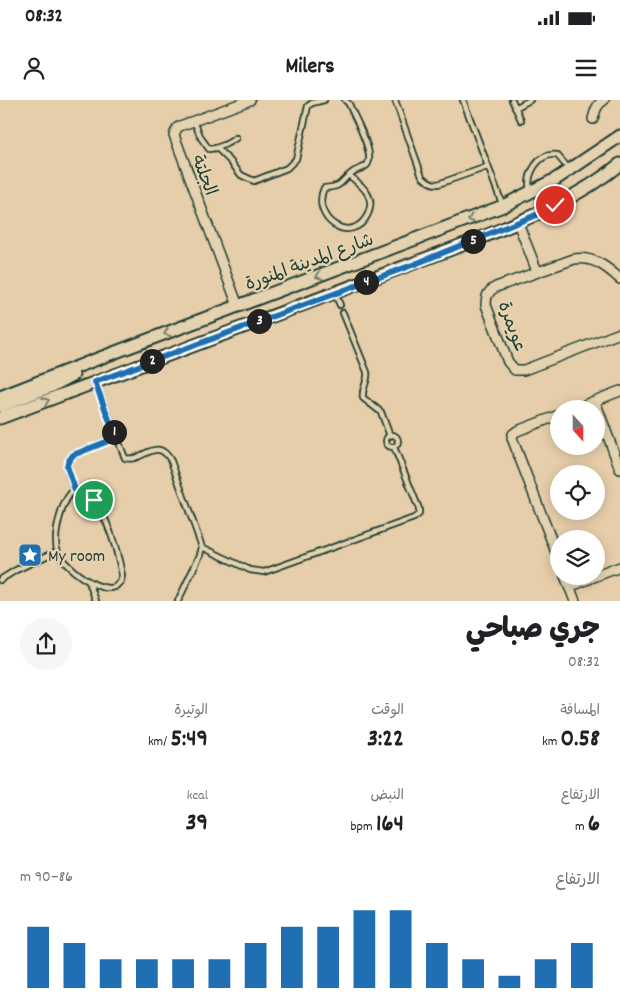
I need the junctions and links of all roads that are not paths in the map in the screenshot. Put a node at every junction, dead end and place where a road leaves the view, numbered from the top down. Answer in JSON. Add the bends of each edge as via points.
{"nodes":[{"id":1,"x":250,"y":100,"type":"edge"},
{"id":2,"x":324,"y":100,"type":"edge"},
{"id":3,"x":345,"y":100,"type":"edge"},
{"id":4,"x":395,"y":100,"type":"edge"},
{"id":5,"x":463,"y":100,"type":"edge"},
{"id":6,"x":512,"y":100,"type":"edge"},
{"id":7,"x":530,"y":100,"type":"edge"},
{"id":8,"x":604,"y":100,"type":"edge"},
{"id":9,"x":515,"y":108,"type":"junction"},
{"id":10,"x":592,"y":119,"type":"dead end"},
{"id":11,"x":521,"y":120,"type":"dead end"},
{"id":12,"x":194,"y":121,"type":"junction"},
{"id":13,"x":620,"y":136,"type":"edge"},
{"id":14,"x":236,"y":138,"type":"dead end"},
{"id":15,"x":217,"y":148,"type":"junction"},
{"id":16,"x":487,"y":167,"type":"junction"},
{"id":17,"x":618,"y":167,"type":"edge"},
{"id":18,"x":570,"y":170,"type":"junction"},
{"id":19,"x":350,"y":176,"type":"junction"},
{"id":20,"x":531,"y":192,"type":"junction"},
{"id":21,"x":503,"y":206,"type":"junction"},
{"id":22,"x":518,"y":223,"type":"junction"},
{"id":23,"x":537,"y":271,"type":"junction"},
{"id":24,"x":620,"y":279,"type":"edge"},
{"id":25,"x":335,"y":293,"type":"junction"},
{"id":26,"x":238,"y":306,"type":"junction"},
{"id":27,"x":340,"y":306,"type":"dead end"},
{"id":28,"x":343,"y":313,"type":"dead end"},
{"id":29,"x":620,"y":333,"type":"edge"},
{"id":30,"x":92,"y":361,"type":"junction"},
{"id":31,"x":95,"y":382,"type":"junction"},
{"id":32,"x":620,"y":391,"type":"edge"},
{"id":33,"x":0,"y":397,"type":"edge"},
{"id":34,"x":598,"y":400,"type":"edge"},
{"id":35,"x":0,"y":406,"type":"edge"},
{"id":36,"x":0,"y":418,"type":"edge"},
{"id":37,"x":550,"y":418,"type":"edge"},
{"id":38,"x":605,"y":428,"type":"edge"},
{"id":39,"x":116,"y":438,"type":"junction"},
{"id":40,"x":620,"y":469,"type":"edge"},
{"id":41,"x":75,"y":490,"type":"junction"},
{"id":42,"x":550,"y":537,"type":"edge"},
{"id":43,"x":202,"y":547,"type":"junction"},
{"id":44,"x":57,"y":551,"type":"junction"},
{"id":45,"x":620,"y":567,"type":"edge"},
{"id":46,"x":605,"y":573,"type":"edge"},
{"id":47,"x":0,"y":580,"type":"edge"},
{"id":48,"x":89,"y":582,"type":"junction"},
{"id":49,"x":569,"y":586,"type":"edge"},
{"id":50,"x":96,"y":601,"type":"edge"},
{"id":51,"x":178,"y":601,"type":"edge"},
{"id":52,"x":575,"y":601,"type":"edge"}],
"edges":[{"from":1,"to":12,"type":"street","name":"الجلتة"},
{"from":2,"to":15,"type":"lane","via":[[308,106],[296,159],[287,168],[254,181],[241,175]]},
{"from":3,"to":19,"type":"lane","via":[[370,153],[368,164]]},
{"from":4,"to":16,"type":"lane","via":[[426,180],[438,184]]},
{"from":5,"to":16,"type":"lane"},
{"from":6,"to":9,"type":"lane"},
{"from":7,"to":9,"type":"lane"},
{"from":8,"to":10,"type":"street"},
{"from":9,"to":11,"type":"lane"},
{"from":12,"to":15,"type":"lane","via":[[205,146]]},
{"from":12,"to":26,"type":"street","name":"الجلتة","via":[[177,128],[174,138]]},
{"from":13,"to":18,"type":"street","name":"شارع المدينة المنورة"},
{"from":14,"to":15,"type":"lane"},
{"from":16,"to":21,"type":"lane"},
{"from":17,"to":22,"type":"street"},
{"from":18,"to":20,"type":"street","name":"شارع المدينة المنورة"},
{"from":18,"to":20,"type":"lane","via":[[557,155],[548,156],[531,171],[528,180]]},
{"from":19,"to":19,"type":"lane","via":[[338,186],[324,188],[321,197],[328,220],[339,228],[358,227],[371,205],[367,191]]},
{"from":20,"to":21,"type":"street","name":"شارع المدينة المنورة"},
{"from":21,"to":26,"type":"street","name":"شارع المدينة المنورة","one_way":true},
{"from":22,"to":23,"type":"street"},
{"from":22,"to":25,"type":"street"},
{"from":23,"to":24,"type":"street","name":"عويمرة","via":[[583,258],[597,262]]},
{"from":23,"to":29,"type":"street","name":"عويمرة","via":[[496,287],[486,299],[508,362],[515,370],[524,370]]},
{"from":25,"to":27,"type":"lane"},
{"from":25,"to":31,"type":"street"},
{"from":26,"to":30,"type":"street","name":"شارع المدينة المنورة","one_way":true},
{"from":28,"to":43,"type":"lane","via":[[367,372],[363,398],[381,412],[390,436],[386,439],[387,444],[394,447],[419,514],[264,572],[250,570]]},
{"from":30,"to":33,"type":"street","name":"شارع المدينة المنورة"},
{"from":30,"to":35,"type":"street","via":[[64,380]]},
{"from":36,"to":31,"type":"street","one_way":true},
{"from":31,"to":39,"type":"lane"},
{"from":32,"to":34,"type":"street"},
{"from":37,"to":42,"type":"street","via":[[517,431],[512,438]]},
{"from":38,"to":40,"type":"street"},
{"from":39,"to":41,"type":"lane","via":[[70,458],[67,466]]},
{"from":39,"to":43,"type":"lane","via":[[127,459],[153,450],[163,451],[168,456]]},
{"from":41,"to":44,"type":"lane","via":[[68,496],[60,518]]},
{"from":41,"to":48,"type":"lane","via":[[90,495],[105,520],[114,540],[122,575],[119,584],[112,588]]},
{"from":43,"to":51,"type":"lane"},
{"from":44,"to":47,"type":"lane"},
{"from":44,"to":48,"type":"lane"},
{"from":45,"to":46,"type":"street"},
{"from":48,"to":50,"type":"lane"},
{"from":49,"to":52,"type":"street"}]}
